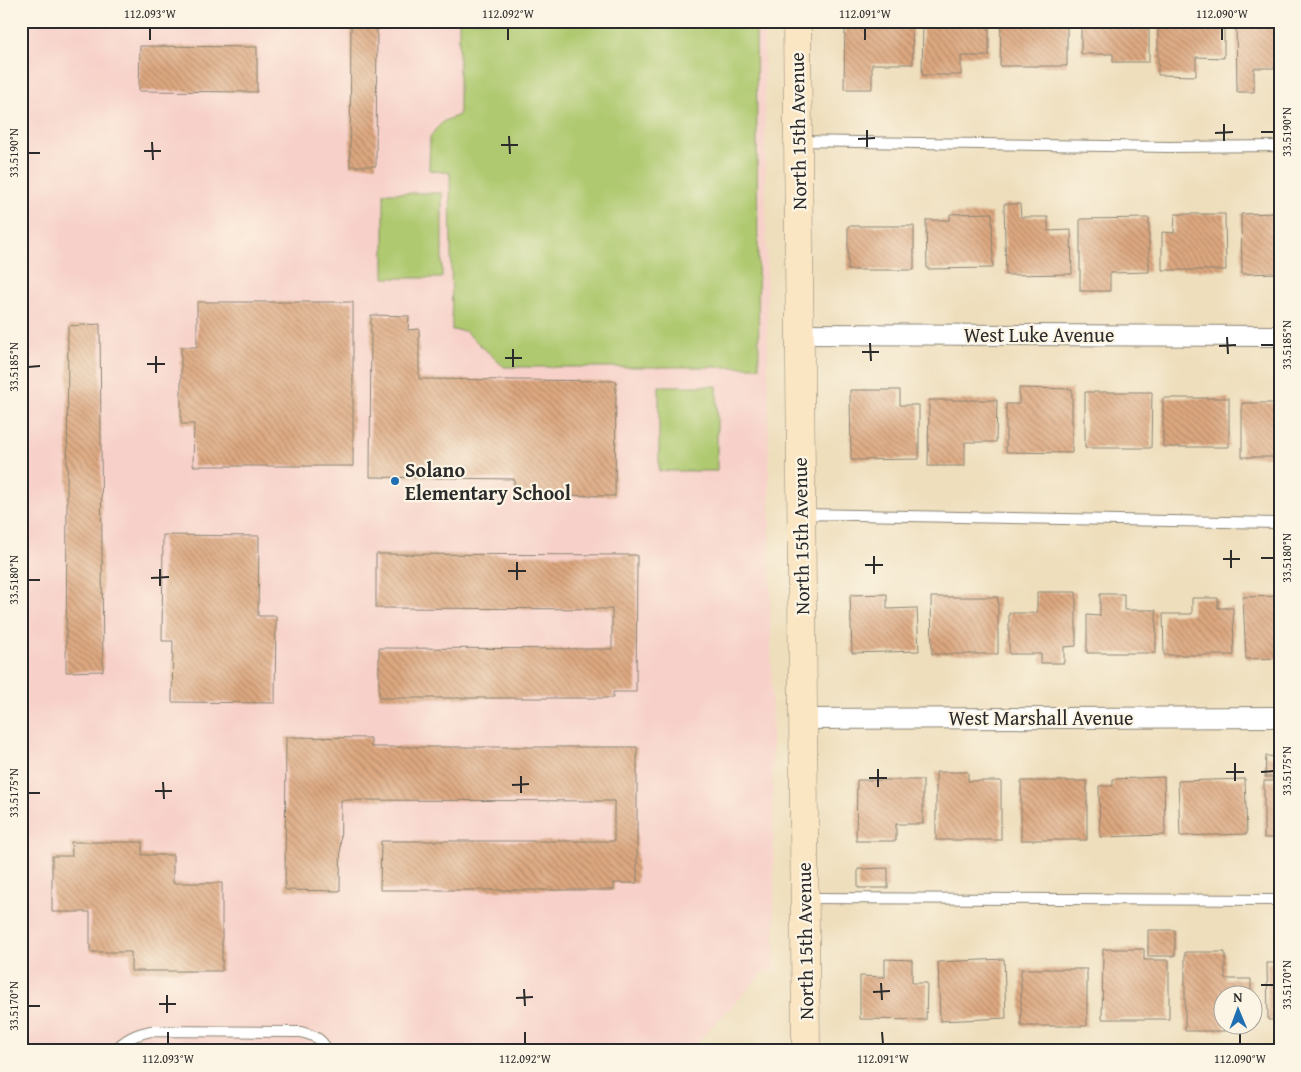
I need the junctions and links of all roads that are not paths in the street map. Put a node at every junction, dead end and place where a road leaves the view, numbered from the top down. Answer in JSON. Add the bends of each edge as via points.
{"nodes":[{"id":1,"x":796,"y":21,"type":"edge"},
{"id":2,"x":798,"y":141,"type":"junction"},
{"id":3,"x":1280,"y":146,"type":"edge"},
{"id":4,"x":799,"y":334,"type":"junction"},
{"id":5,"x":1280,"y":336,"type":"edge"},
{"id":6,"x":801,"y":514,"type":"junction"},
{"id":7,"x":1280,"y":523,"type":"edge"},
{"id":8,"x":1280,"y":718,"type":"edge"},
{"id":9,"x":803,"y":719,"type":"junction"},
{"id":10,"x":805,"y":898,"type":"junction"},
{"id":11,"x":1280,"y":900,"type":"edge"},
{"id":12,"x":114,"y":1051,"type":"edge"},
{"id":13,"x":328,"y":1051,"type":"edge"},
{"id":14,"x":806,"y":1051,"type":"edge"}],
"edges":[{"from":1,"to":2,"type":"street","name":"North 15th Avenue"},
{"from":2,"to":3,"type":"lane"},
{"from":2,"to":4,"type":"street","name":"North 15th Avenue"},
{"from":4,"to":5,"type":"street","name":"West Luke Avenue"},
{"from":4,"to":6,"type":"street","name":"North 15th Avenue"},
{"from":6,"to":7,"type":"lane"},
{"from":6,"to":9,"type":"street","name":"North 15th Avenue"},
{"from":8,"to":9,"type":"street","name":"West Marshall Avenue"},
{"from":9,"to":10,"type":"street","name":"North 15th Avenue"},
{"from":10,"to":11,"type":"lane"},
{"from":10,"to":14,"type":"street","name":"North 15th Avenue"},
{"from":12,"to":13,"type":"lane","via":[[138,1033],[161,1031],[301,1032],[323,1042]]}]}
